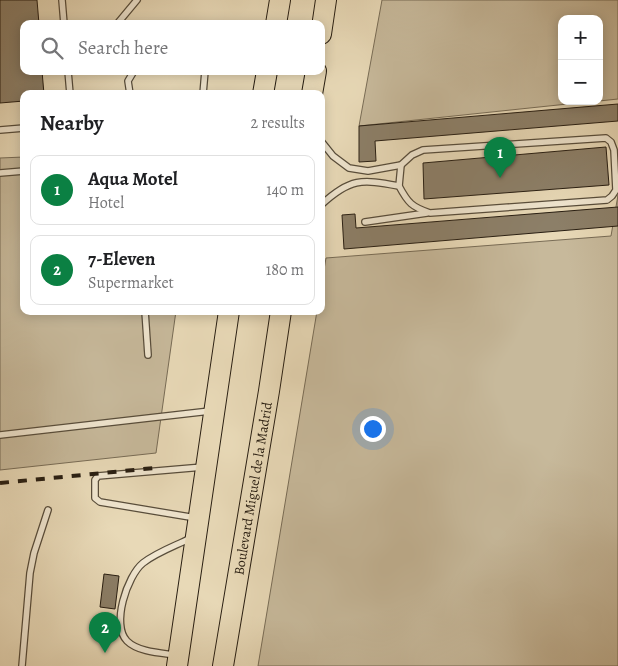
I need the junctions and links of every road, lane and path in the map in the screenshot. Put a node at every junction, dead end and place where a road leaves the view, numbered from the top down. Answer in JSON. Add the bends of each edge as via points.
{"nodes":[{"id":1,"x":62,"y":0,"type":"edge"},
{"id":2,"x":137,"y":0,"type":"edge"},
{"id":3,"x":280,"y":0,"type":"edge"},
{"id":4,"x":326,"y":0,"type":"edge"},
{"id":5,"x":64,"y":20,"type":"edge"},
{"id":6,"x":120,"y":20,"type":"edge"},
{"id":7,"x":276,"y":20,"type":"edge"},
{"id":8,"x":323,"y":20,"type":"edge"},
{"id":9,"x":68,"y":75,"type":"edge"},
{"id":10,"x":132,"y":75,"type":"edge"},
{"id":11,"x":205,"y":75,"type":"edge"},
{"id":12,"x":266,"y":75,"type":"edge"},
{"id":13,"x":315,"y":75,"type":"edge"},
{"id":14,"x":70,"y":90,"type":"edge"},
{"id":15,"x":129,"y":90,"type":"edge"},
{"id":16,"x":203,"y":90,"type":"edge"},
{"id":17,"x":264,"y":90,"type":"edge"},
{"id":18,"x":313,"y":90,"type":"edge"},
{"id":19,"x":20,"y":128,"type":"edge"},
{"id":20,"x":0,"y":130,"type":"edge"},
{"id":21,"x":325,"y":146,"type":"edge"},
{"id":22,"x":401,"y":165,"type":"junction"},
{"id":23,"x":20,"y":171,"type":"edge"},
{"id":24,"x":0,"y":173,"type":"edge"},
{"id":25,"x":398,"y":186,"type":"junction"},
{"id":26,"x":325,"y":202,"type":"edge"},
{"id":27,"x":430,"y":213,"type":"junction"},
{"id":28,"x":365,"y":222,"type":"dead end"},
{"id":29,"x":145,"y":315,"type":"edge"},
{"id":30,"x":228,"y":315,"type":"edge"},
{"id":31,"x":280,"y":315,"type":"edge"},
{"id":32,"x":148,"y":354,"type":"dead end"},
{"id":33,"x":214,"y":411,"type":"junction"},
{"id":34,"x":0,"y":435,"type":"edge"},
{"id":35,"x":208,"y":466,"type":"junction"},
{"id":36,"x":48,"y":510,"type":"dead end"},
{"id":37,"x":199,"y":527,"type":"junction"},
{"id":38,"x":178,"y":661,"type":"edge"},
{"id":39,"x":22,"y":666,"type":"edge"},
{"id":40,"x":223,"y":666,"type":"edge"}],
"edges":[{"from":1,"to":5,"type":"lane"},
{"from":2,"to":6,"type":"lane"},
{"from":3,"to":7,"type":"highway"},
{"from":4,"to":8,"type":"highway"},
{"from":9,"to":14,"type":"lane"},
{"from":10,"to":15,"type":"lane","via":[[128,81]]},
{"from":11,"to":16,"type":"lane"},
{"from":12,"to":17,"type":"highway"},
{"from":13,"to":18,"type":"highway"},
{"from":19,"to":20,"type":"lane"},
{"from":21,"to":22,"type":"lane","via":[[349,168],[368,171]]},
{"from":22,"to":25,"type":"lane"},
{"from":22,"to":27,"type":"lane","via":[[423,150],[606,138],[613,144],[616,190],[607,200]]},
{"from":23,"to":24,"type":"lane"},
{"from":25,"to":26,"type":"lane","via":[[355,182]]},
{"from":25,"to":27,"type":"lane","via":[[414,208]]},
{"from":27,"to":28,"type":"lane"},
{"from":29,"to":32,"type":"lane"},
{"from":30,"to":33,"type":"highway"},
{"from":31,"to":40,"type":"highway","name":"Boulevard Miguel de la Madrid"},
{"from":33,"to":34,"type":"lane"},
{"from":33,"to":35,"type":"highway"},
{"from":35,"to":37,"type":"highway"},
{"from":35,"to":37,"type":"lane","via":[[98,476],[95,480],[95,498],[100,502]]},
{"from":36,"to":39,"type":"lane","via":[[30,573]]},
{"from":37,"to":38,"type":"highway"},
{"from":37,"to":38,"type":"lane","via":[[141,564],[129,580],[123,600],[121,628],[128,643]]}]}
